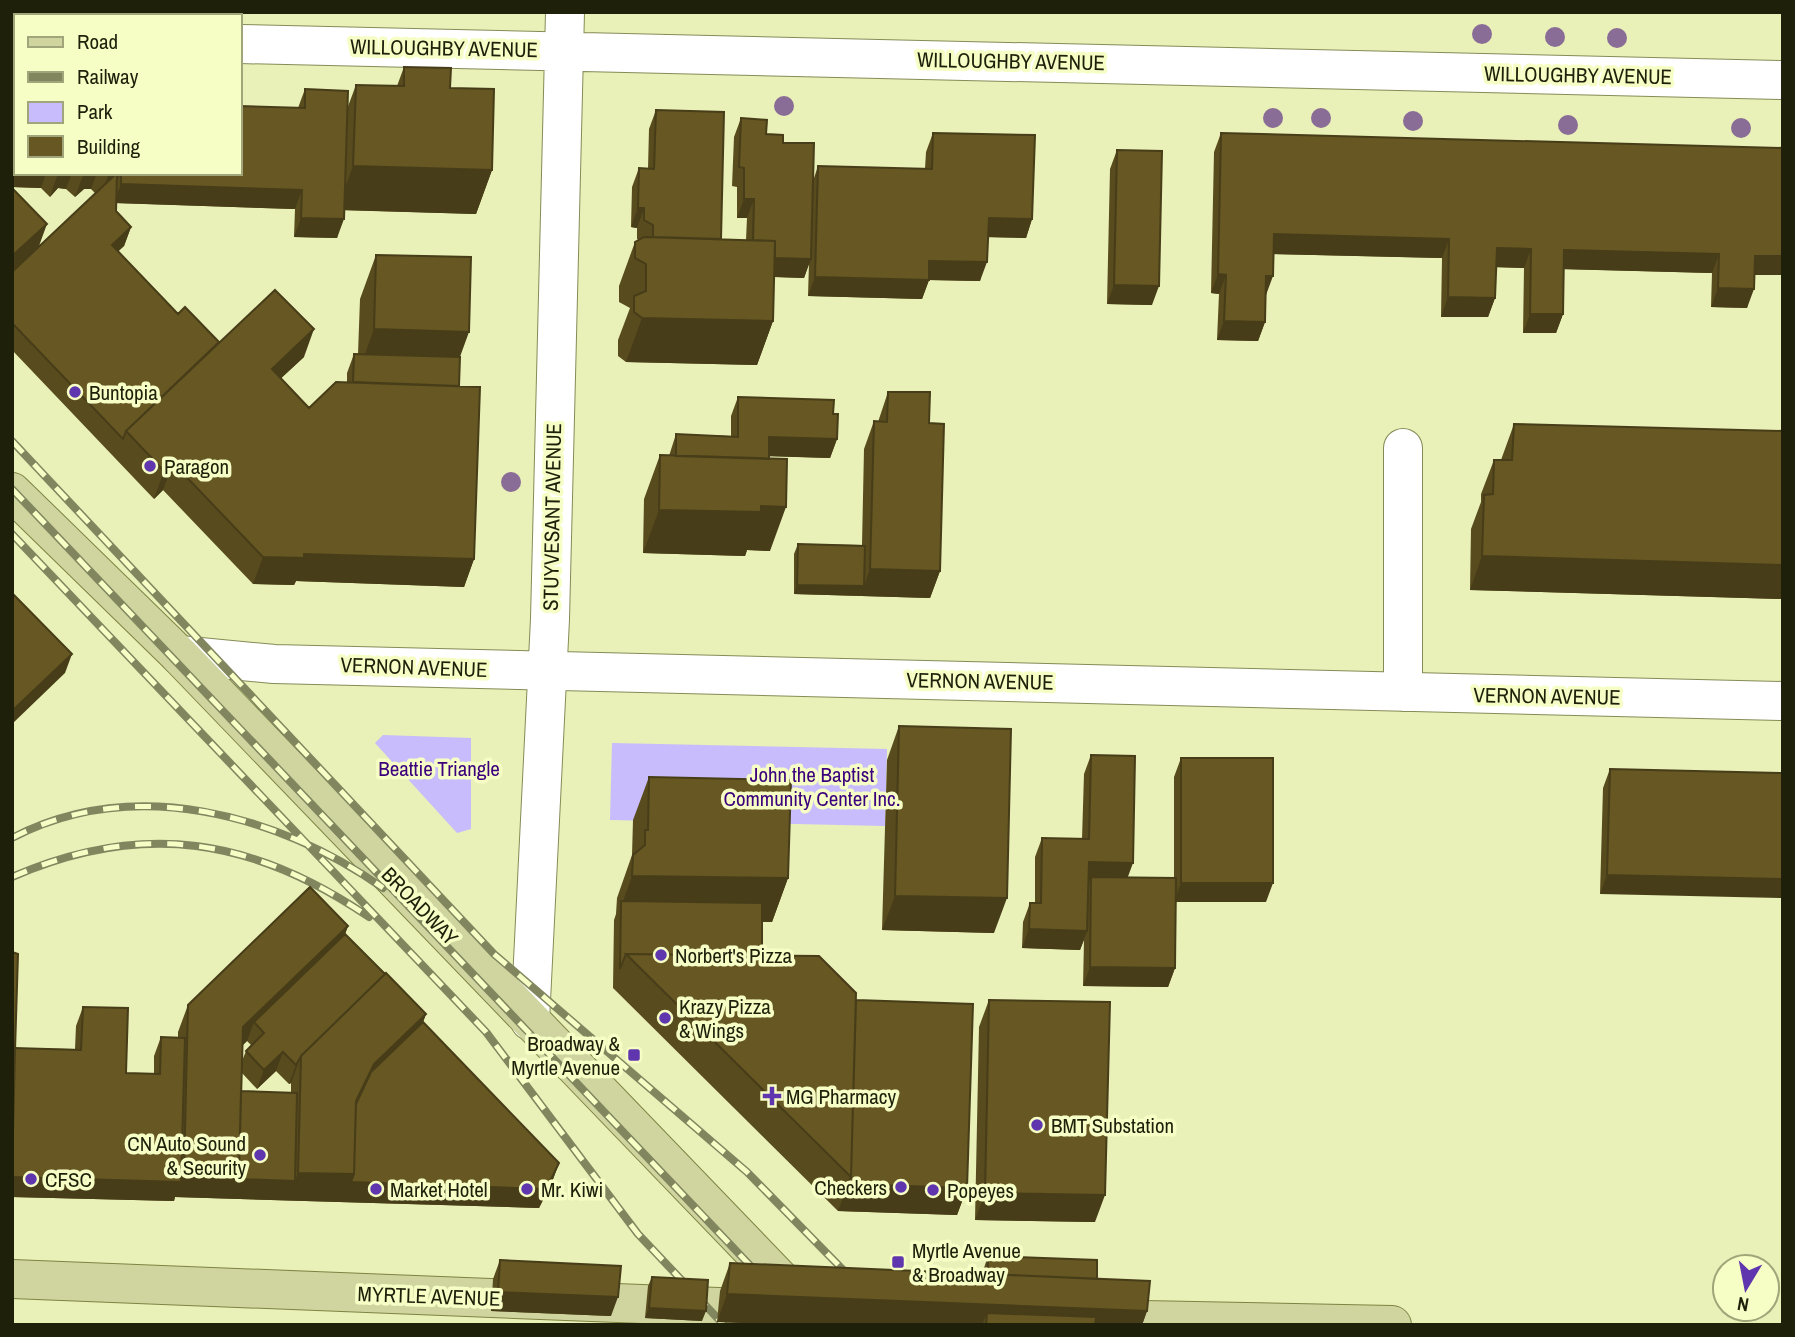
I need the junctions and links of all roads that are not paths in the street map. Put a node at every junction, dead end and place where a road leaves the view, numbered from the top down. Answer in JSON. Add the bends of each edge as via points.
{"nodes":[{"id":1,"x":565,"y":12,"type":"edge"},
{"id":2,"x":242,"y":44,"type":"edge"},
{"id":3,"x":564,"y":50,"type":"junction"},
{"id":4,"x":1783,"y":80,"type":"edge"},
{"id":5,"x":1403,"y":447,"type":"dead end"},
{"id":6,"x":12,"y":492,"type":"edge"},
{"id":7,"x":179,"y":655,"type":"junction"},
{"id":8,"x":548,"y":671,"type":"junction"},
{"id":9,"x":1402,"y":692,"type":"junction"},
{"id":10,"x":1783,"y":701,"type":"edge"},
{"id":11,"x":530,"y":1021,"type":"junction"},
{"id":12,"x":12,"y":1279,"type":"edge"},
{"id":13,"x":820,"y":1318,"type":"edge"},
{"id":14,"x":1053,"y":1318,"type":"edge"},
{"id":15,"x":1392,"y":1325,"type":"edge"}],
"edges":[{"from":1,"to":3,"type":"street","name":"STUYVESANT AVENUE"},
{"from":2,"to":3,"type":"street","name":"WILLOUGHBY AVENUE"},
{"from":3,"to":4,"type":"street","name":"WILLOUGHBY AVENUE"},
{"from":3,"to":8,"type":"street","name":"STUYVESANT AVENUE"},
{"from":5,"to":9,"type":"street"},
{"from":6,"to":7,"type":"main road","name":"BROADWAY"},
{"from":7,"to":8,"type":"street","name":"VERNON AVENUE","via":[[274,664]]},
{"from":7,"to":11,"type":"main road","name":"BROADWAY"},
{"from":8,"to":9,"type":"street","name":"VERNON AVENUE"},
{"from":8,"to":11,"type":"street","name":"STUYVESANT AVENUE"},
{"from":9,"to":10,"type":"street","name":"VERNON AVENUE"},
{"from":11,"to":13,"type":"main road","name":"BROADWAY"},
{"from":12,"to":13,"type":"main road","name":"MYRTLE AVENUE"},
{"from":14,"to":15,"type":"main road"}]}
